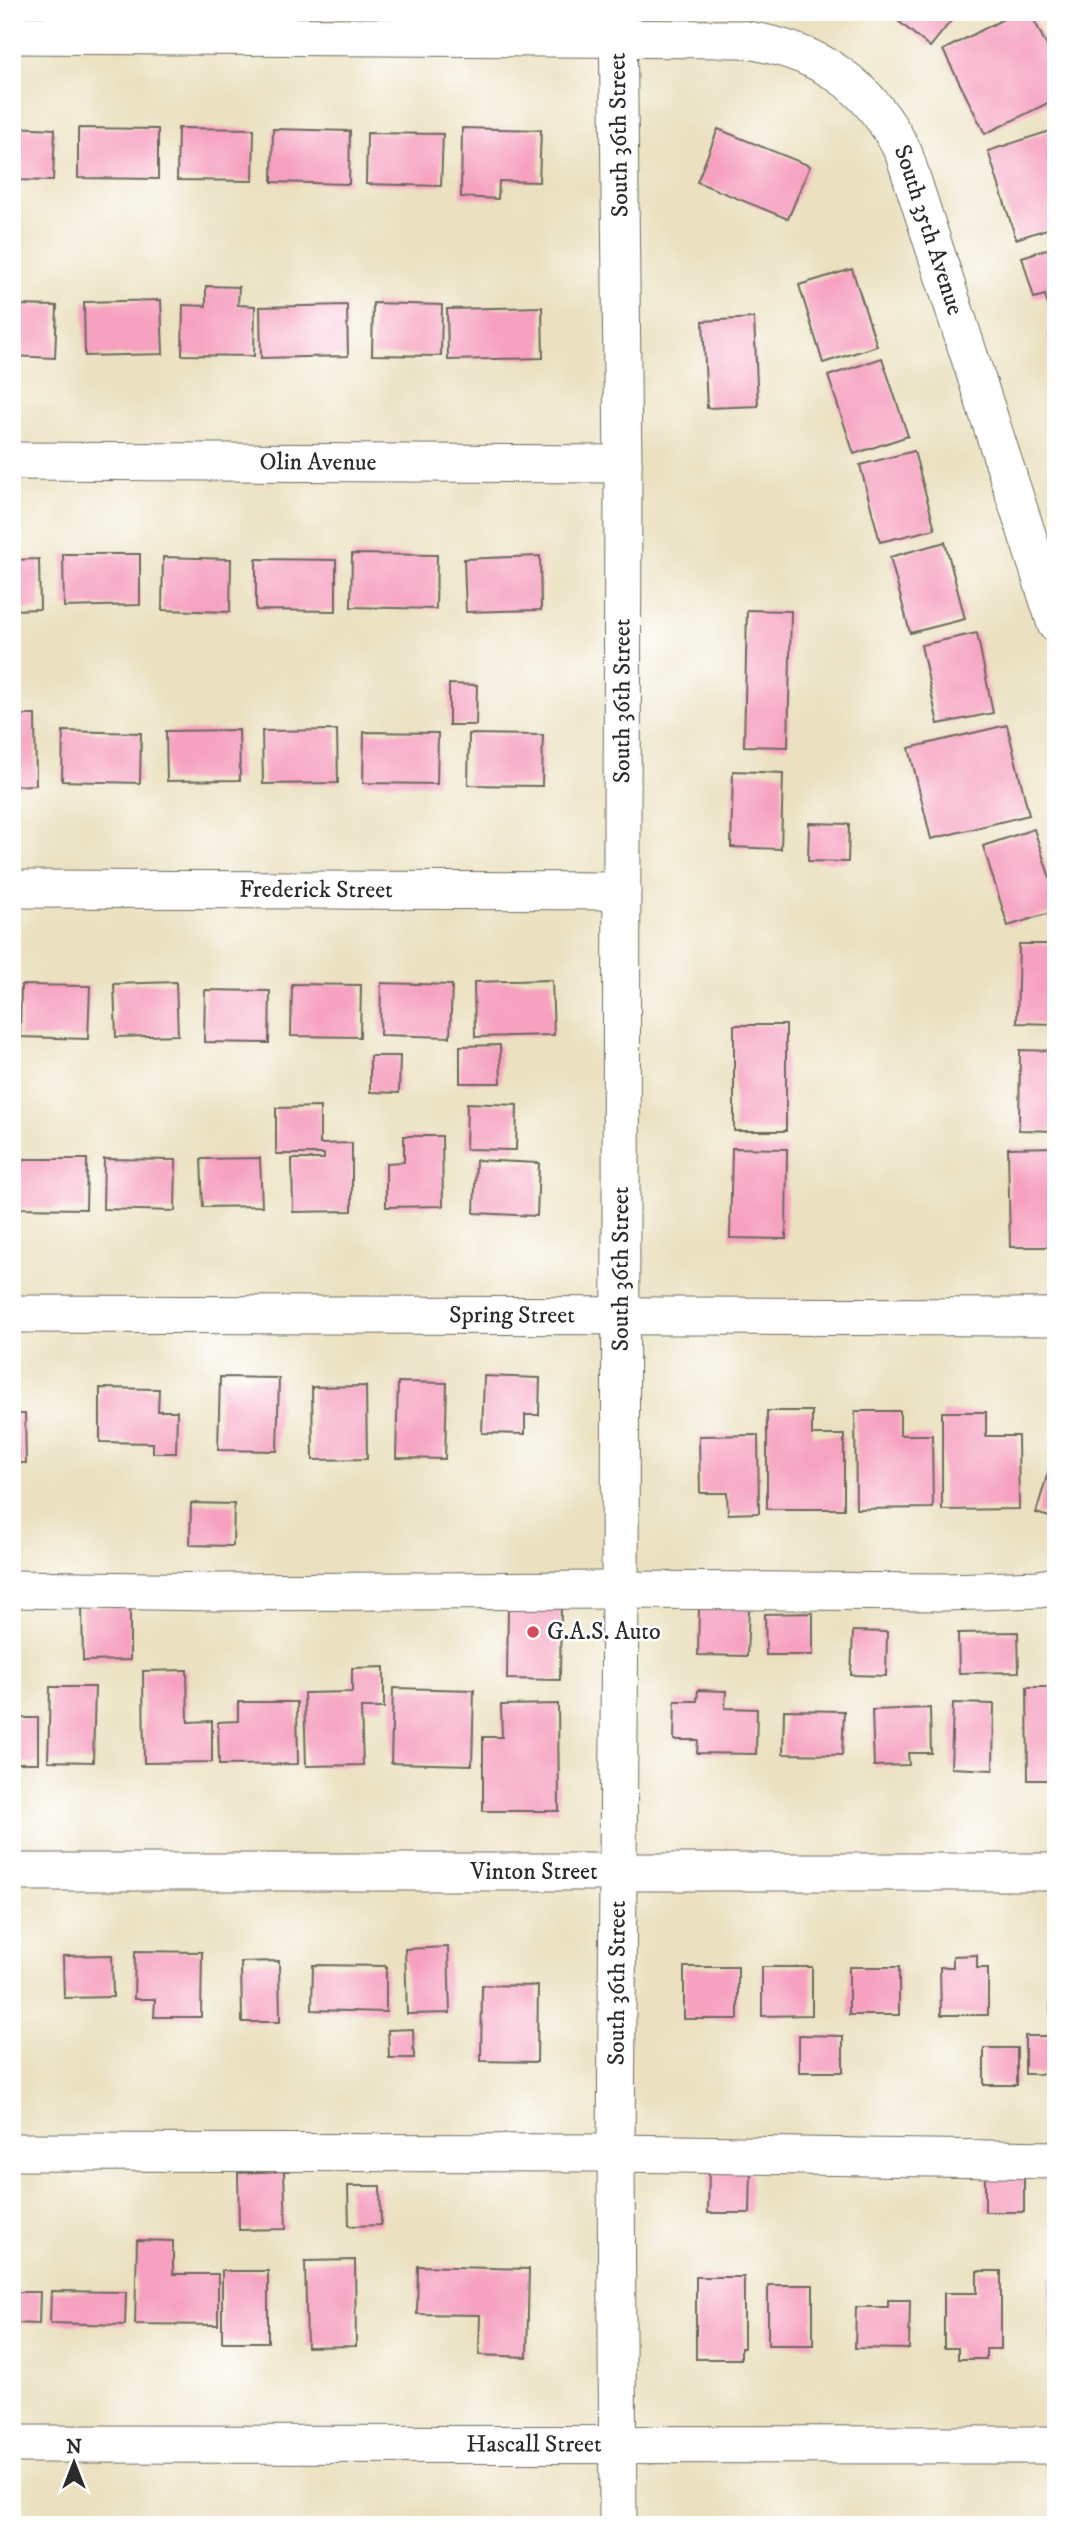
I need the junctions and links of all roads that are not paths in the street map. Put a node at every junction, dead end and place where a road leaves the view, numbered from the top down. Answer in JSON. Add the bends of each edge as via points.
{"nodes":[{"id":1,"x":618,"y":26,"type":"edge"},
{"id":2,"x":12,"y":35,"type":"edge"},
{"id":3,"x":12,"y":461,"type":"edge"},
{"id":4,"x":623,"y":464,"type":"junction"},
{"id":5,"x":1056,"y":624,"type":"edge"},
{"id":6,"x":12,"y":888,"type":"edge"},
{"id":7,"x":622,"y":891,"type":"junction"},
{"id":8,"x":12,"y":1314,"type":"edge"},
{"id":9,"x":621,"y":1317,"type":"junction"},
{"id":10,"x":1056,"y":1317,"type":"edge"},
{"id":11,"x":1056,"y":1586,"type":"edge"},
{"id":12,"x":12,"y":1589,"type":"edge"},
{"id":13,"x":621,"y":1590,"type":"junction"},
{"id":14,"x":619,"y":1871,"type":"junction"},
{"id":15,"x":12,"y":1872,"type":"edge"},
{"id":16,"x":1056,"y":1872,"type":"edge"},
{"id":17,"x":12,"y":2152,"type":"edge"},
{"id":18,"x":616,"y":2153,"type":"junction"},
{"id":19,"x":1056,"y":2160,"type":"edge"},
{"id":20,"x":12,"y":2444,"type":"edge"},
{"id":21,"x":618,"y":2445,"type":"junction"},
{"id":22,"x":1056,"y":2445,"type":"edge"},
{"id":23,"x":618,"y":2525,"type":"edge"}],
"edges":[{"from":1,"to":2,"type":"street","name":"South 35th Avenue"},
{"from":1,"to":4,"type":"street","name":"South 36th Street"},
{"from":1,"to":5,"type":"street","name":"South 35th Avenue","via":[[792,49],[833,69],[868,98],[893,131]]},
{"from":3,"to":4,"type":"street","name":"Olin Avenue"},
{"from":4,"to":7,"type":"street","name":"South 36th Street"},
{"from":6,"to":7,"type":"street","name":"Frederick Street"},
{"from":7,"to":9,"type":"street","name":"South 36th Street"},
{"from":8,"to":9,"type":"street","name":"Spring Street"},
{"from":9,"to":10,"type":"street","name":"Spring Street"},
{"from":9,"to":13,"type":"street","name":"South 36th Street"},
{"from":11,"to":13,"type":"street","via":[[946,1592]]},
{"from":12,"to":13,"type":"street"},
{"from":13,"to":14,"type":"street","name":"South 36th Street"},
{"from":14,"to":15,"type":"street","name":"Vinton Street"},
{"from":14,"to":16,"type":"street","name":"Vinton Street"},
{"from":14,"to":18,"type":"street","name":"South 36th Street"},
{"from":17,"to":18,"type":"street"},
{"from":18,"to":19,"type":"street"},
{"from":18,"to":21,"type":"street","name":"South 36th Street"},
{"from":20,"to":21,"type":"street","name":"Hascall Street"},
{"from":21,"to":22,"type":"street","name":"Hascall Street"},
{"from":21,"to":23,"type":"street","name":"South 36th Street"}]}
